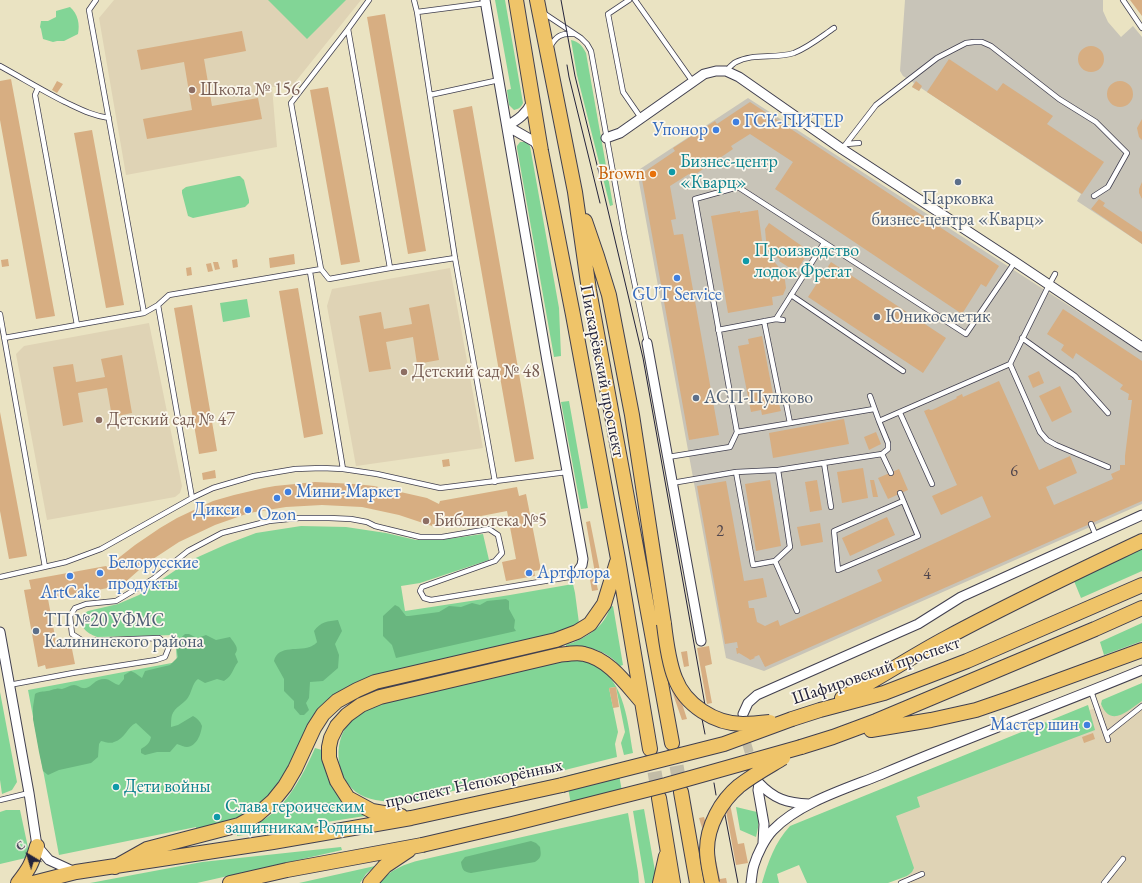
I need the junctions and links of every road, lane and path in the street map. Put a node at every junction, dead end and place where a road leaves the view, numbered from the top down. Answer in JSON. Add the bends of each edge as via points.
{"nodes":[{"id":1,"x":96,"y":0,"type":"edge"},
{"id":2,"x":369,"y":0,"type":"edge"},
{"id":3,"x":414,"y":0,"type":"edge"},
{"id":4,"x":516,"y":0,"type":"edge"},
{"id":5,"x":629,"y":0,"type":"edge"},
{"id":6,"x":635,"y":0,"type":"edge"},
{"id":7,"x":1124,"y":0,"type":"edge"},
{"id":8,"x":485,"y":1,"type":"edge"},
{"id":9,"x":538,"y":5,"type":"edge"},
{"id":10,"x":417,"y":12,"type":"junction"},
{"id":11,"x":834,"y":28,"type":"dead end"},
{"id":12,"x":1142,"y":28,"type":"edge"},
{"id":13,"x":348,"y":29,"type":"junction"},
{"id":14,"x":574,"y":34,"type":"junction"},
{"id":15,"x":547,"y":54,"type":"junction"},
{"id":16,"x":0,"y":66,"type":"edge"},
{"id":17,"x":726,"y":71,"type":"junction"},
{"id":18,"x":499,"y":80,"type":"junction"},
{"id":19,"x":693,"y":82,"type":"junction"},
{"id":20,"x":38,"y":88,"type":"junction"},
{"id":21,"x":430,"y":95,"type":"junction"},
{"id":22,"x":532,"y":102,"type":"junction"},
{"id":23,"x":108,"y":118,"type":"junction"},
{"id":24,"x":642,"y":118,"type":"junction"},
{"id":25,"x":507,"y":126,"type":"junction"},
{"id":26,"x":606,"y":138,"type":"junction"},
{"id":27,"x":859,"y":143,"type":"dead end"},
{"id":28,"x":844,"y":146,"type":"junction"},
{"id":29,"x":541,"y":151,"type":"junction"},
{"id":30,"x":575,"y":192,"type":"junction"},
{"id":31,"x":1094,"y":196,"type":"dead end"},
{"id":32,"x":824,"y":243,"type":"junction"},
{"id":33,"x":455,"y":258,"type":"junction"},
{"id":34,"x":1015,"y":262,"type":"junction"},
{"id":35,"x":390,"y":268,"type":"junction"},
{"id":36,"x":321,"y":270,"type":"junction"},
{"id":37,"x":310,"y":272,"type":"junction"},
{"id":38,"x":1055,"y":274,"type":"dead end"},
{"id":39,"x":1049,"y":285,"type":"junction"},
{"id":40,"x":791,"y":295,"type":"junction"},
{"id":41,"x":158,"y":305,"type":"junction"},
{"id":42,"x":144,"y":313,"type":"junction"},
{"id":43,"x":0,"y":314,"type":"edge"},
{"id":44,"x":776,"y":319,"type":"junction"},
{"id":45,"x":783,"y":320,"type":"dead end"},
{"id":46,"x":764,"y":321,"type":"junction"},
{"id":47,"x":77,"y":325,"type":"junction"},
{"id":48,"x":718,"y":330,"type":"junction"},
{"id":49,"x":4,"y":338,"type":"junction"},
{"id":50,"x":1022,"y":338,"type":"junction"},
{"id":51,"x":647,"y":342,"type":"joint"},
{"id":52,"x":1142,"y":348,"type":"edge"},
{"id":53,"x":1010,"y":364,"type":"junction"},
{"id":54,"x":902,"y":371,"type":"dead end"},
{"id":55,"x":870,"y":396,"type":"dead end"},
{"id":56,"x":874,"y":409,"type":"junction"},
{"id":57,"x":900,"y":413,"type":"junction"},
{"id":58,"x":1108,"y":413,"type":"dead end"},
{"id":59,"x":879,"y":421,"type":"junction"},
{"id":60,"x":790,"y":423,"type":"junction"},
{"id":61,"x":737,"y":432,"type":"junction"},
{"id":62,"x":882,"y":454,"type":"junction"},
{"id":63,"x":668,"y":457,"type":"junction"},
{"id":64,"x":824,"y":463,"type":"junction"},
{"id":65,"x":1108,"y":467,"type":"dead end"},
{"id":66,"x":343,"y":469,"type":"junction"},
{"id":67,"x":778,"y":470,"type":"junction"},
{"id":68,"x":567,"y":472,"type":"junction"},
{"id":69,"x":736,"y":472,"type":"junction"},
{"id":70,"x":891,"y":473,"type":"dead end"},
{"id":71,"x":495,"y":482,"type":"junction"},
{"id":72,"x":672,"y":483,"type":"junction"},
{"id":73,"x":932,"y":484,"type":"dead end"},
{"id":74,"x":900,"y":493,"type":"dead end"},
{"id":75,"x":192,"y":498,"type":"junction"},
{"id":76,"x":903,"y":500,"type":"junction"},
{"id":77,"x":831,"y":507,"type":"dead end"},
{"id":78,"x":1142,"y":515,"type":"edge"},
{"id":79,"x":1091,"y":524,"type":"dead end"},
{"id":80,"x":1096,"y":536,"type":"junction"},
{"id":81,"x":1142,"y":541,"type":"edge"},
{"id":82,"x":618,"y":559,"type":"junction"},
{"id":83,"x":775,"y":561,"type":"junction"},
{"id":84,"x":45,"y":567,"type":"junction"},
{"id":85,"x":578,"y":571,"type":"joint"},
{"id":86,"x":0,"y":577,"type":"edge"},
{"id":87,"x":1142,"y":585,"type":"edge"},
{"id":88,"x":1142,"y":608,"type":"edge"},
{"id":89,"x":797,"y":611,"type":"dead end"},
{"id":90,"x":0,"y":632,"type":"edge"},
{"id":91,"x":701,"y":641,"type":"dead end"},
{"id":92,"x":1142,"y":650,"type":"edge"},
{"id":93,"x":2,"y":662,"type":"edge"},
{"id":94,"x":1142,"y":670,"type":"edge"},
{"id":95,"x":9,"y":685,"type":"junction"},
{"id":96,"x":1091,"y":691,"type":"junction"},
{"id":97,"x":642,"y":702,"type":"junction"},
{"id":98,"x":1142,"y":706,"type":"edge"},
{"id":99,"x":820,"y":710,"type":"junction"},
{"id":100,"x":743,"y":714,"type":"dead end"},
{"id":101,"x":792,"y":719,"type":"junction"},
{"id":102,"x":1106,"y":734,"type":"junction"},
{"id":103,"x":833,"y":737,"type":"junction"},
{"id":104,"x":1108,"y":740,"type":"dead end"},
{"id":105,"x":672,"y":743,"type":"tunnel mouth"},
{"id":106,"x":801,"y":747,"type":"junction"},
{"id":107,"x":650,"y":749,"type":"tunnel mouth"},
{"id":108,"x":662,"y":760,"type":"joint"},
{"id":109,"x":681,"y":792,"type":"tunnel mouth"},
{"id":110,"x":29,"y":793,"type":"junction"},
{"id":111,"x":659,"y":798,"type":"tunnel mouth"},
{"id":112,"x":0,"y":800,"type":"edge"},
{"id":113,"x":809,"y":804,"type":"junction"},
{"id":114,"x":414,"y":817,"type":"junction"},
{"id":115,"x":763,"y":845,"type":"junction"},
{"id":116,"x":37,"y":846,"type":"junction"},
{"id":117,"x":419,"y":846,"type":"junction"},
{"id":118,"x":667,"y":849,"type":"junction"},
{"id":119,"x":1123,"y":860,"type":"dead end"},
{"id":120,"x":115,"y":867,"type":"junction"},
{"id":121,"x":76,"y":872,"type":"junction"},
{"id":122,"x":922,"y":874,"type":"dead end"},
{"id":123,"x":18,"y":883,"type":"edge"},
{"id":124,"x":33,"y":883,"type":"edge"},
{"id":125,"x":230,"y":883,"type":"edge"},
{"id":126,"x":370,"y":883,"type":"edge"},
{"id":127,"x":660,"y":883,"type":"edge"},
{"id":128,"x":673,"y":883,"type":"edge"},
{"id":129,"x":697,"y":883,"type":"edge"},
{"id":130,"x":712,"y":883,"type":"edge"},
{"id":131,"x":751,"y":883,"type":"edge"},
{"id":132,"x":900,"y":883,"type":"edge"},
{"id":133,"x":1104,"y":883,"type":"edge"}],
"edges":[{"from":1,"to":23,"type":"lane","via":[[89,10]]},
{"from":2,"to":13,"type":"lane"},
{"from":3,"to":10,"type":"lane"},
{"from":4,"to":22,"type":"main road","name":"Пискарёвский проспект"},
{"from":5,"to":24,"type":"lane","via":[[608,14],[623,92]]},
{"from":6,"to":19,"type":"lane"},
{"from":7,"to":12,"type":"lane"},
{"from":8,"to":10,"type":"lane"},
{"from":8,"to":18,"type":"street"},
{"from":9,"to":14,"type":"lane"},
{"from":9,"to":15,"type":"main road","name":"Пискарёвский проспект"},
{"from":10,"to":21,"type":"lane"},
{"from":11,"to":17,"type":"lane","via":[[811,45],[794,53],[747,58],[735,63]]},
{"from":13,"to":35,"type":"lane"},
{"from":13,"to":36,"type":"lane","via":[[291,103]]},
{"from":14,"to":15,"type":"lane","via":[[562,34],[553,41]]},
{"from":14,"to":26,"type":"lane","via":[[587,44],[591,51]]},
{"from":15,"to":30,"type":"main road","name":"Пискарёвский проспект"},
{"from":16,"to":20,"type":"lane"},
{"from":17,"to":19,"type":"street","via":[[704,74]]},
{"from":17,"to":28,"type":"street"},
{"from":18,"to":21,"type":"lane"},
{"from":18,"to":25,"type":"street"},
{"from":19,"to":24,"type":"street"},
{"from":20,"to":23,"type":"lane","via":[[84,112]]},
{"from":20,"to":47,"type":"lane","via":[[35,95]]},
{"from":21,"to":33,"type":"lane"},
{"from":22,"to":25,"type":"street","via":[[528,110]]},
{"from":22,"to":29,"type":"main road","name":"Пискарёвский проспект"},
{"from":23,"to":42,"type":"lane"},
{"from":24,"to":26,"type":"street","via":[[620,133]]},
{"from":25,"to":29,"type":"street","via":[[535,142]]},
{"from":25,"to":68,"type":"street"},
{"from":26,"to":51,"type":"lane"},
{"from":27,"to":28,"type":"lane"},
{"from":28,"to":31,"type":"lane","via":[[876,105],[931,62],[966,43],[982,42],[991,46],[1059,99],[1096,122],[1128,153],[1108,187]]},
{"from":28,"to":34,"type":"street"},
{"from":29,"to":82,"type":"main road","name":"Пискарёвский проспект"},
{"from":30,"to":101,"type":"main road","bridge":true,"via":[[608,294],[632,415],[664,624],[675,678],[691,703],[711,716],[742,724]]},
{"from":30,"to":105,"type":"main road","name":"Пискарёвский проспект","via":[[588,290]]},
{"from":32,"to":34,"type":"lane","via":[[966,334]]},
{"from":32,"to":40,"type":"lane"},
{"from":32,"to":48,"type":"lane","via":[[738,187],[695,199]]},
{"from":33,"to":35,"type":"lane"},
{"from":33,"to":71,"type":"lane"},
{"from":34,"to":39,"type":"street"},
{"from":35,"to":36,"type":"lane","via":[[329,279]]},
{"from":36,"to":37,"type":"lane"},
{"from":37,"to":41,"type":"lane","via":[[169,295]]},
{"from":37,"to":66,"type":"lane"},
{"from":38,"to":39,"type":"lane"},
{"from":39,"to":50,"type":"lane"},
{"from":39,"to":52,"type":"street"},
{"from":40,"to":44,"type":"lane"},
{"from":40,"to":54,"type":"lane"},
{"from":41,"to":42,"type":"lane"},
{"from":41,"to":75,"type":"lane"},
{"from":42,"to":47,"type":"lane"},
{"from":43,"to":49,"type":"lane"},
{"from":44,"to":45,"type":"lane"},
{"from":44,"to":46,"type":"lane"},
{"from":46,"to":48,"type":"lane"},
{"from":46,"to":60,"type":"lane","via":[[779,395],[786,403]]},
{"from":47,"to":49,"type":"lane"},
{"from":48,"to":61,"type":"lane"},
{"from":49,"to":84,"type":"lane"},
{"from":50,"to":53,"type":"lane"},
{"from":50,"to":58,"type":"lane","via":[[1075,376]]},
{"from":51,"to":63,"type":"street"},
{"from":53,"to":57,"type":"lane"},
{"from":53,"to":65,"type":"lane","via":[[1040,432],[1047,440]]},
{"from":55,"to":56,"type":"lane"},
{"from":56,"to":59,"type":"lane"},
{"from":56,"to":60,"type":"lane"},
{"from":57,"to":59,"type":"lane"},
{"from":57,"to":73,"type":"lane"},
{"from":59,"to":62,"type":"lane","via":[[888,443],[888,449]]},
{"from":60,"to":61,"type":"lane"},
{"from":61,"to":63,"type":"lane","via":[[730,447]]},
{"from":62,"to":64,"type":"lane"},
{"from":62,"to":70,"type":"lane"},
{"from":63,"to":72,"type":"street"},
{"from":64,"to":67,"type":"lane"},
{"from":64,"to":77,"type":"lane"},
{"from":66,"to":71,"type":"lane","via":[[440,488]]},
{"from":66,"to":75,"type":"lane","via":[[295,469],[254,476],[213,488]]},
{"from":67,"to":69,"type":"lane"},
{"from":67,"to":83,"type":"lane","via":[[790,547]]},
{"from":68,"to":71,"type":"lane"},
{"from":68,"to":85,"type":"street","via":[[582,559]]},
{"from":69,"to":72,"type":"lane"},
{"from":69,"to":83,"type":"lane","via":[[753,564]]},
{"from":72,"to":91,"type":"street"},
{"from":74,"to":76,"type":"lane"},
{"from":75,"to":84,"type":"lane","via":[[101,549]]},
{"from":76,"to":76,"type":"lane","via":[[918,536],[838,570],[834,531]]},
{"from":78,"to":80,"type":"street"},
{"from":79,"to":80,"type":"lane"},
{"from":80,"to":100,"type":"street","via":[[961,597],[918,624],[757,695],[748,703]]},
{"from":81,"to":99,"type":"main road","via":[[949,636]]},
{"from":82,"to":97,"type":"main road","name":"Пискарёвский проспект"},
{"from":82,"to":120,"type":"main road","via":[[604,604],[590,624],[577,632],[556,640],[375,682],[357,690],[337,701],[323,714],[285,786],[258,815],[220,831],[147,849]]},
{"from":83,"to":89,"type":"lane"},
{"from":84,"to":86,"type":"lane"},
{"from":85,"to":95,"type":"lane","via":[[569,577],[431,600],[424,598],[420,591],[422,587],[495,561],[502,553],[498,535],[489,529],[442,537],[420,537],[351,519],[269,521],[222,533],[188,551],[153,579],[116,601],[86,604],[75,608],[70,616],[72,634],[83,641],[159,638],[169,647],[165,657]]},
{"from":87,"to":99,"type":"main road","name":"Шафировский проспект","via":[[967,662],[884,692]]},
{"from":88,"to":103,"type":"main road"},
{"from":90,"to":93,"type":"street"},
{"from":92,"to":103,"type":"main road","via":[[976,710]]},
{"from":93,"to":95,"type":"street"},
{"from":94,"to":96,"type":"street"},
{"from":95,"to":110,"type":"street"},
{"from":96,"to":102,"type":"lane"},
{"from":96,"to":113,"type":"street"},
{"from":97,"to":107,"type":"main road","name":"Пискарёвский проспект"},
{"from":97,"to":114,"type":"main road","via":[[616,673],[599,659],[584,654],[559,655],[380,698],[361,705],[337,726],[331,738],[329,758],[337,780],[348,798],[372,811]]},
{"from":98,"to":102,"type":"lane"},
{"from":99,"to":101,"type":"main road","name":"Шафировский проспект"},
{"from":101,"to":108,"type":"main road","name":"Шафировский проспект","bridge":true,"via":[[724,744]]},
{"from":102,"to":104,"type":"lane"},
{"from":103,"to":106,"type":"main road"},
{"from":106,"to":117,"type":"main road","bridge":true,"via":[[666,785]]},
{"from":106,"to":130,"type":"main road","bridge":true,"via":[[757,773],[728,796],[710,830],[708,863]]},
{"from":108,"to":114,"type":"main road","name":"проспект Непокорённых","bridge":true,"via":[[562,786]]},
{"from":109,"to":129,"type":"main road"},
{"from":110,"to":112,"type":"lane"},
{"from":110,"to":116,"type":"street"},
{"from":111,"to":118,"type":"main road"},
{"from":113,"to":115,"type":"street","via":[[781,822],[771,831]]},
{"from":113,"to":115,"type":"street","via":[[776,798],[759,782],[764,824]]},
{"from":114,"to":120,"type":"main road","name":"проспект Непокорённых"},
{"from":115,"to":131,"type":"street","via":[[754,866]]},
{"from":116,"to":121,"type":"street","via":[[50,860]]},
{"from":116,"to":123,"type":"main road","via":[[28,871]]},
{"from":117,"to":125,"type":"main road"},
{"from":117,"to":126,"type":"main road","via":[[385,866]]},
{"from":118,"to":127,"type":"main road"},
{"from":118,"to":128,"type":"main road"},
{"from":119,"to":133,"type":"lane"},
{"from":120,"to":121,"type":"main road","name":"проспект Непокорённых"},
{"from":121,"to":124,"type":"main road","name":"проспект Непокорённых"},
{"from":122,"to":132,"type":"lane"}]}
